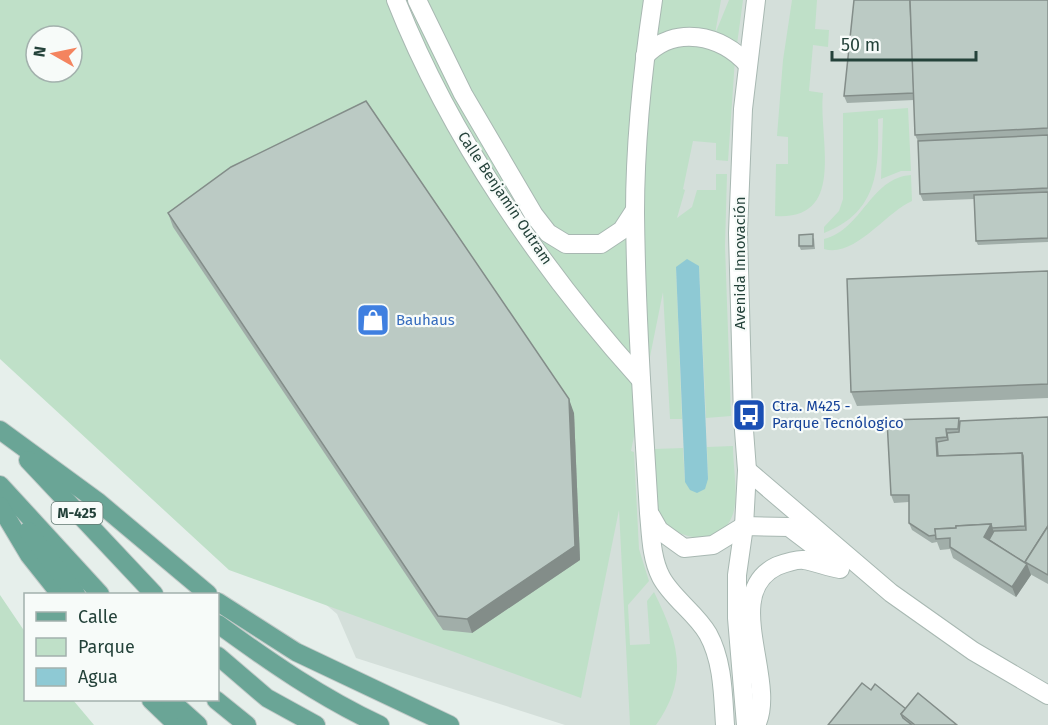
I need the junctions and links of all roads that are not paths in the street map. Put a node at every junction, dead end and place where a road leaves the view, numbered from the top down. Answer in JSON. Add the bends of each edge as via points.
{"nodes":[{"id":1,"x":396,"y":0,"type":"edge"},
{"id":2,"x":417,"y":0,"type":"edge"},
{"id":3,"x":653,"y":0,"type":"edge"},
{"id":4,"x":756,"y":0,"type":"edge"},
{"id":5,"x":645,"y":56,"type":"junction"},
{"id":6,"x":748,"y":64,"type":"junction"},
{"id":7,"x":635,"y":210,"type":"junction"},
{"id":8,"x":641,"y":380,"type":"junction"},
{"id":9,"x":0,"y":430,"type":"edge"},
{"id":10,"x":747,"y":470,"type":"junction"},
{"id":11,"x":0,"y":485,"type":"edge"},
{"id":12,"x":0,"y":494,"type":"edge"},
{"id":13,"x":0,"y":506,"type":"edge"},
{"id":14,"x":649,"y":513,"type":"junction"},
{"id":15,"x":124,"y":524,"type":"junction"},
{"id":16,"x":744,"y":526,"type":"junction"},
{"id":17,"x":845,"y":571,"type":"junction"},
{"id":18,"x":60,"y":593,"type":"edge"},
{"id":19,"x":75,"y":593,"type":"edge"},
{"id":20,"x":99,"y":593,"type":"edge"},
{"id":21,"x":153,"y":593,"type":"edge"},
{"id":22,"x":187,"y":593,"type":"edge"},
{"id":23,"x":207,"y":593,"type":"edge"},
{"id":24,"x":891,"y":593,"type":"junction"},
{"id":25,"x":219,"y":603,"type":"edge"},
{"id":26,"x":219,"y":625,"type":"edge"},
{"id":27,"x":219,"y":657,"type":"edge"},
{"id":28,"x":1048,"y":695,"type":"edge"},
{"id":29,"x":153,"y":701,"type":"edge"},
{"id":30,"x":172,"y":701,"type":"edge"},
{"id":31,"x":218,"y":701,"type":"edge"},
{"id":32,"x":177,"y":725,"type":"edge"},
{"id":33,"x":198,"y":725,"type":"edge"},
{"id":34,"x":247,"y":725,"type":"edge"},
{"id":35,"x":316,"y":725,"type":"edge"},
{"id":36,"x":380,"y":725,"type":"edge"},
{"id":37,"x":450,"y":725,"type":"edge"},
{"id":38,"x":725,"y":725,"type":"edge"},
{"id":39,"x":746,"y":725,"type":"edge"},
{"id":40,"x":756,"y":725,"type":"edge"}],
"edges":[{"from":1,"to":8,"type":"street","name":"Calle Benjamín Outram","via":[[444,108],[520,226]]},
{"from":2,"to":7,"type":"street","name":"Calle Benjamín Outram","via":[[463,94],[548,233],[566,244],[601,244],[622,230]]},
{"from":3,"to":5,"type":"street"},
{"from":4,"to":6,"type":"street","name":"Avenida Innovación"},
{"from":5,"to":6,"type":"street","via":[[664,40],[696,38],[736,50]]},
{"from":5,"to":7,"type":"street"},
{"from":6,"to":10,"type":"street","name":"Avenida Innovación","via":[[738,233]]},
{"from":7,"to":8,"type":"street"},
{"from":8,"to":14,"type":"street"},
{"from":9,"to":15,"type":"main road"},
{"from":9,"to":21,"type":"main road","number":"M-425"},
{"from":10,"to":16,"type":"street","name":"Avenida Innovación"},
{"from":10,"to":24,"type":"street"},
{"from":11,"to":20,"type":"main road"},
{"from":12,"to":19,"type":"main road"},
{"from":13,"to":18,"type":"main road","via":[[29,555]]},
{"from":14,"to":16,"type":"street","via":[[658,531],[684,548],[713,545]]},
{"from":14,"to":38,"type":"street","via":[[652,546],[661,577],[700,622],[715,650],[723,685]]},
{"from":15,"to":22,"type":"main road"},
{"from":15,"to":23,"type":"main road"},
{"from":16,"to":17,"type":"street","via":[[789,527]]},
{"from":16,"to":39,"type":"street","name":"Avenida Innovación","via":[[737,597]]},
{"from":17,"to":24,"type":"street"},
{"from":17,"to":40,"type":"street","via":[[802,560],[783,563],[768,570],[755,587],[751,607],[761,707]]},
{"from":24,"to":28,"type":"street","via":[[973,651]]},
{"from":25,"to":37,"type":"main road","via":[[296,652]]},
{"from":26,"to":36,"type":"main road","via":[[332,701]]},
{"from":27,"to":35,"type":"main road","via":[[267,698]]},
{"from":29,"to":32,"type":"main road"},
{"from":30,"to":33,"type":"main road"},
{"from":31,"to":34,"type":"main road"}]}
